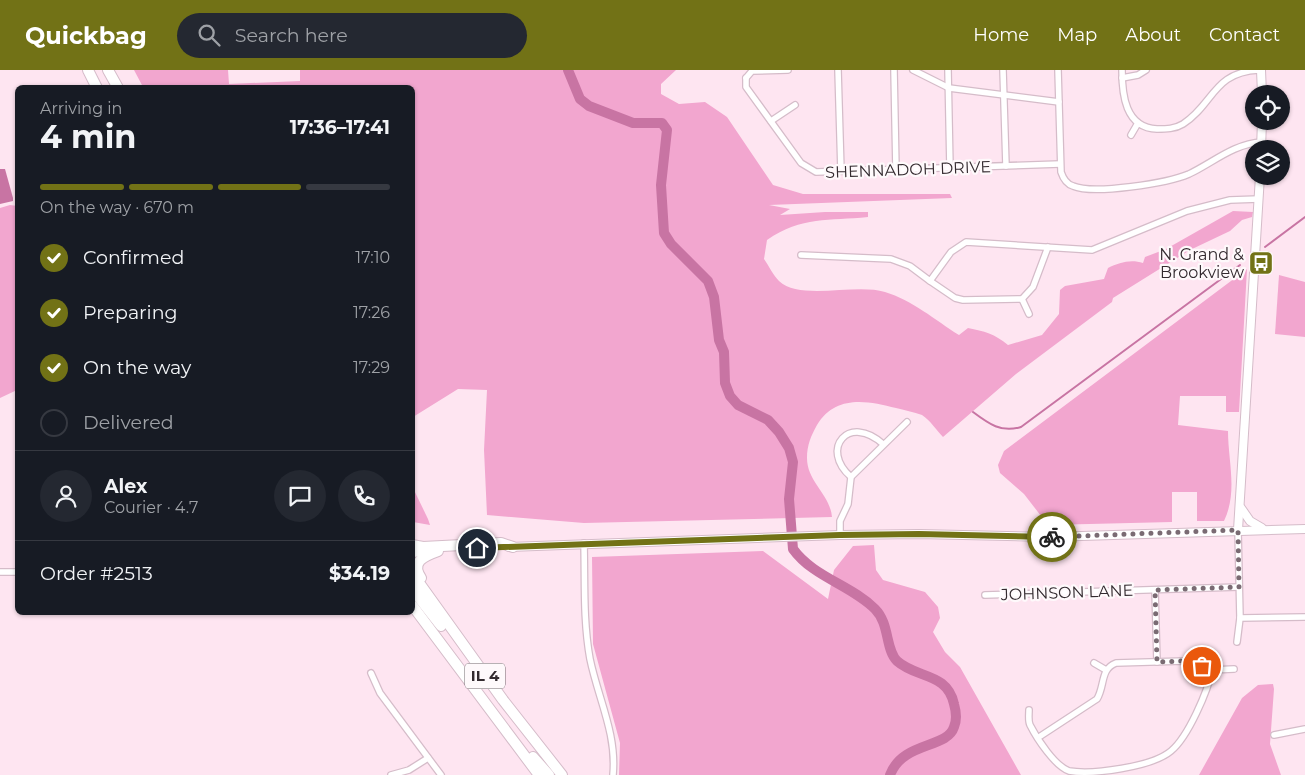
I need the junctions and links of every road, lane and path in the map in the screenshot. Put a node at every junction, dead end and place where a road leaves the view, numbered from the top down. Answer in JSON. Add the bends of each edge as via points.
{"nodes":[{"id":1,"x":88,"y":70,"type":"edge"},
{"id":2,"x":108,"y":70,"type":"edge"},
{"id":3,"x":788,"y":70,"type":"edge"},
{"id":4,"x":838,"y":70,"type":"edge"},
{"id":5,"x":894,"y":70,"type":"edge"},
{"id":6,"x":913,"y":70,"type":"edge"},
{"id":7,"x":948,"y":70,"type":"edge"},
{"id":8,"x":1004,"y":70,"type":"edge"},
{"id":9,"x":1058,"y":70,"type":"edge"},
{"id":10,"x":1122,"y":70,"type":"edge"},
{"id":11,"x":1146,"y":70,"type":"edge"},
{"id":12,"x":1260,"y":70,"type":"edge"},
{"id":13,"x":739,"y":78,"type":"dead end"},
{"id":14,"x":746,"y":78,"type":"junction"},
{"id":15,"x":1122,"y":78,"type":"junction"},
{"id":16,"x":96,"y":85,"type":"edge"},
{"id":17,"x":116,"y":85,"type":"edge"},
{"id":18,"x":1261,"y":85,"type":"edge"},
{"id":19,"x":949,"y":88,"type":"junction"},
{"id":20,"x":1004,"y":96,"type":"junction"},
{"id":21,"x":1059,"y":102,"type":"junction"},
{"id":22,"x":795,"y":105,"type":"dead end"},
{"id":23,"x":772,"y":121,"type":"junction"},
{"id":24,"x":1138,"y":123,"type":"junction"},
{"id":25,"x":1131,"y":135,"type":"dead end"},
{"id":26,"x":1245,"y":144,"type":"edge"},
{"id":27,"x":1060,"y":164,"type":"junction"},
{"id":28,"x":1006,"y":166,"type":"junction"},
{"id":29,"x":950,"y":168,"type":"junction"},
{"id":30,"x":896,"y":170,"type":"junction"},
{"id":31,"x":841,"y":171,"type":"junction"},
{"id":32,"x":1260,"y":185,"type":"edge"},
{"id":33,"x":1259,"y":199,"type":"junction"},
{"id":34,"x":1048,"y":248,"type":"junction"},
{"id":35,"x":801,"y":255,"type":"dead end"},
{"id":36,"x":930,"y":281,"type":"junction"},
{"id":37,"x":1022,"y":299,"type":"junction"},
{"id":38,"x":1029,"y":314,"type":"dead end"},
{"id":39,"x":907,"y":422,"type":"dead end"},
{"id":40,"x":883,"y":444,"type":"junction"},
{"id":41,"x":851,"y":477,"type":"junction"},
{"id":42,"x":1240,"y":503,"type":"junction"},
{"id":43,"x":1305,"y":528,"type":"edge"},
{"id":44,"x":1238,"y":530,"type":"junction"},
{"id":45,"x":1265,"y":530,"type":"junction"},
{"id":46,"x":840,"y":535,"type":"junction"},
{"id":47,"x":584,"y":543,"type":"junction"},
{"id":48,"x":415,"y":546,"type":"edge"},
{"id":49,"x":513,"y":547,"type":"junction"},
{"id":50,"x":438,"y":551,"type":"junction"},
{"id":51,"x":415,"y":553,"type":"edge"},
{"id":52,"x":0,"y":572,"type":"edge"},
{"id":53,"x":15,"y":572,"type":"edge"},
{"id":54,"x":415,"y":578,"type":"edge"},
{"id":55,"x":1239,"y":587,"type":"junction"},
{"id":56,"x":1155,"y":590,"type":"junction"},
{"id":57,"x":415,"y":593,"type":"edge"},
{"id":58,"x":985,"y":594,"type":"dead end"},
{"id":59,"x":415,"y":609,"type":"edge"},
{"id":60,"x":1305,"y":617,"type":"edge"},
{"id":61,"x":1240,"y":618,"type":"junction"},
{"id":62,"x":1237,"y":642,"type":"dead end"},
{"id":63,"x":468,"y":653,"type":"junction"},
{"id":64,"x":1157,"y":662,"type":"junction"},
{"id":65,"x":1094,"y":663,"type":"dead end"},
{"id":66,"x":477,"y":665,"type":"junction"},
{"id":67,"x":1234,"y":669,"type":"dead end"},
{"id":68,"x":1106,"y":670,"type":"junction"},
{"id":69,"x":1212,"y":670,"type":"junction"},
{"id":70,"x":371,"y":673,"type":"dead end"},
{"id":71,"x":486,"y":707,"type":"junction"},
{"id":72,"x":1029,"y":710,"type":"dead end"},
{"id":73,"x":1305,"y":729,"type":"edge"},
{"id":74,"x":1274,"y":735,"type":"dead end"},
{"id":75,"x":1039,"y":737,"type":"junction"},
{"id":76,"x":428,"y":758,"type":"junction"},
{"id":77,"x":391,"y":775,"type":"edge"},
{"id":78,"x":441,"y":775,"type":"edge"},
{"id":79,"x":539,"y":775,"type":"edge"},
{"id":80,"x":549,"y":775,"type":"edge"},
{"id":81,"x":562,"y":775,"type":"edge"},
{"id":82,"x":613,"y":775,"type":"edge"}],
"edges":[{"from":1,"to":16,"type":"highway"},
{"from":2,"to":17,"type":"highway"},
{"from":3,"to":14,"type":"street","via":[[752,71]]},
{"from":4,"to":31,"type":"street"},
{"from":5,"to":30,"type":"street"},
{"from":6,"to":19,"type":"street"},
{"from":7,"to":19,"type":"street"},
{"from":8,"to":20,"type":"street"},
{"from":9,"to":21,"type":"street"},
{"from":10,"to":15,"type":"street"},
{"from":11,"to":15,"type":"street"},
{"from":12,"to":18,"type":"main road"},
{"from":12,"to":24,"type":"street","via":[[1232,76],[1222,82],[1194,115],[1180,126],[1153,129]]},
{"from":13,"to":14,"type":"street"},
{"from":14,"to":23,"type":"street","name":"SHENNADOH DRIVE","via":[[746,87]]},
{"from":15,"to":24,"type":"street","via":[[1127,110]]},
{"from":19,"to":20,"type":"street"},
{"from":19,"to":29,"type":"street"},
{"from":20,"to":21,"type":"street"},
{"from":20,"to":28,"type":"street"},
{"from":21,"to":27,"type":"street"},
{"from":22,"to":23,"type":"street"},
{"from":23,"to":31,"type":"street","name":"SHENNADOH DRIVE","via":[[807,168],[816,172]]},
{"from":24,"to":25,"type":"street"},
{"from":26,"to":27,"type":"street","via":[[1188,174],[1144,186],[1079,188],[1063,178]]},
{"from":27,"to":28,"type":"street","name":"SHENNADOH DRIVE"},
{"from":28,"to":29,"type":"street","name":"SHENNADOH DRIVE"},
{"from":29,"to":30,"type":"street","name":"SHENNADOH DRIVE"},
{"from":30,"to":31,"type":"street","name":"SHENNADOH DRIVE"},
{"from":32,"to":33,"type":"main road"},
{"from":33,"to":34,"type":"street","via":[[1230,200],[1188,211],[1098,249]]},
{"from":33,"to":42,"type":"main road"},
{"from":34,"to":36,"type":"street","via":[[966,242],[951,252]]},
{"from":34,"to":37,"type":"street","via":[[1033,287]]},
{"from":35,"to":36,"type":"street","via":[[891,259],[910,266]]},
{"from":36,"to":37,"type":"street","via":[[963,300]]},
{"from":37,"to":38,"type":"street"},
{"from":39,"to":40,"type":"street"},
{"from":40,"to":41,"type":"street"},
{"from":40,"to":41,"type":"street","via":[[864,431],[842,438],[837,456]]},
{"from":41,"to":46,"type":"street","via":[[848,504],[840,521]]},
{"from":42,"to":44,"type":"main road"},
{"from":42,"to":45,"type":"main road","via":[[1244,515]]},
{"from":43,"to":45,"type":"main road"},
{"from":44,"to":45,"type":"main road"},
{"from":44,"to":46,"type":"main road","via":[[1050,537]]},
{"from":44,"to":55,"type":"street"},
{"from":46,"to":47,"type":"main road"},
{"from":47,"to":49,"type":"main road"},
{"from":47,"to":82,"type":"street","via":[[587,639],[612,738]]},
{"from":48,"to":49,"type":"highway","via":[[501,543]]},
{"from":49,"to":50,"type":"main road"},
{"from":50,"to":51,"type":"main road"},
{"from":50,"to":63,"type":"highway","via":[[420,559],[416,569],[454,625]]},
{"from":52,"to":53,"type":"street"},
{"from":54,"to":63,"type":"highway","number":"IL 4"},
{"from":55,"to":56,"type":"street","name":"JOHNSON LANE"},
{"from":55,"to":61,"type":"street"},
{"from":56,"to":58,"type":"street","name":"JOHNSON LANE"},
{"from":56,"to":64,"type":"street"},
{"from":57,"to":66,"type":"highway"},
{"from":59,"to":71,"type":"highway","number":"IL 4"},
{"from":60,"to":61,"type":"street"},
{"from":61,"to":62,"type":"street"},
{"from":63,"to":66,"type":"highway","number":"IL 4"},
{"from":64,"to":68,"type":"street","via":[[1116,663]]},
{"from":64,"to":69,"type":"street","via":[[1184,661]]},
{"from":65,"to":68,"type":"street"},
{"from":66,"to":81,"type":"highway","number":"IL 4"},
{"from":67,"to":69,"type":"street"},
{"from":68,"to":75,"type":"street","via":[[1096,699]]},
{"from":69,"to":75,"type":"street","via":[[1202,703],[1175,748],[1164,756],[1122,771],[1077,773],[1056,763]]},
{"from":70,"to":76,"type":"street","via":[[380,693]]},
{"from":71,"to":79,"type":"highway","number":"IL 4"},
{"from":71,"to":80,"type":"highway"},
{"from":72,"to":75,"type":"street","via":[[1030,724]]},
{"from":73,"to":74,"type":"street"},
{"from":76,"to":77,"type":"street","via":[[409,770]]},
{"from":76,"to":78,"type":"street"}]}
